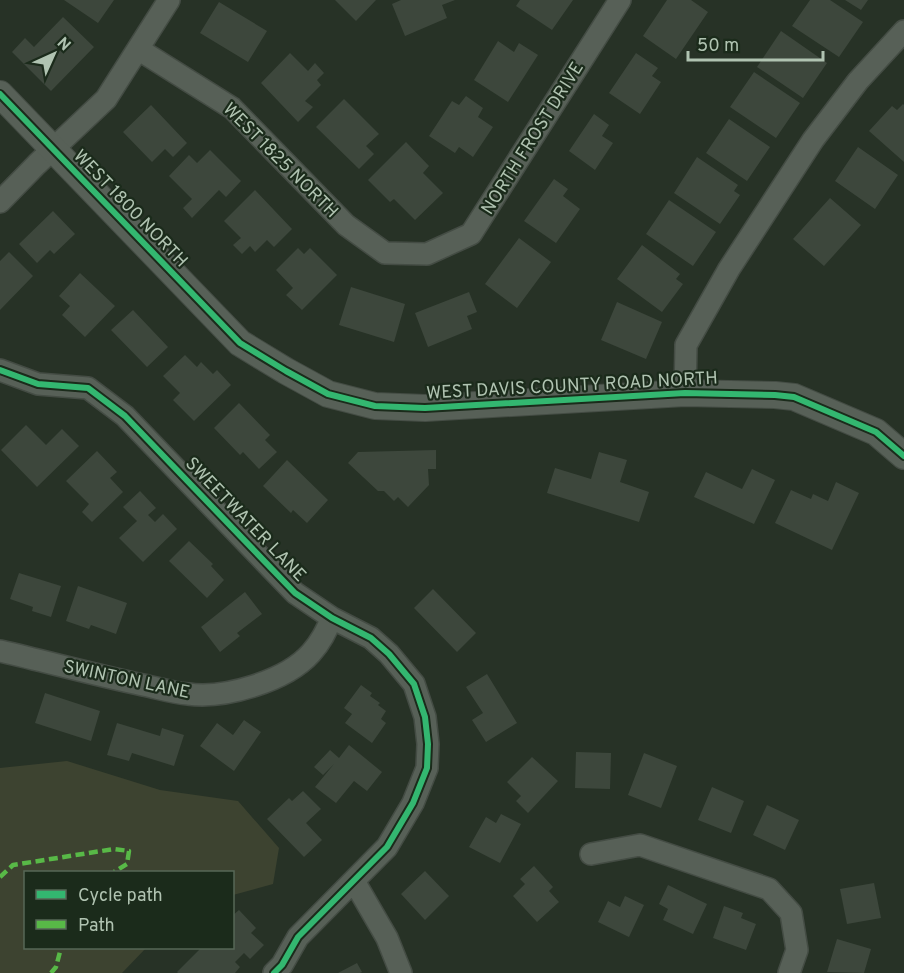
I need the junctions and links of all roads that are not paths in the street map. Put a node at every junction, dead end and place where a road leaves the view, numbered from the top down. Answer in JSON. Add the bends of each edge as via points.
{"nodes":[{"id":1,"x":169,"y":0,"type":"edge"},
{"id":2,"x":620,"y":0,"type":"edge"},
{"id":3,"x":904,"y":31,"type":"edge"},
{"id":4,"x":138,"y":49,"type":"junction"},
{"id":5,"x":0,"y":94,"type":"edge"},
{"id":6,"x":53,"y":149,"type":"junction"},
{"id":7,"x":0,"y":202,"type":"edge"},
{"id":8,"x":427,"y":254,"type":"joint"},
{"id":9,"x":240,"y":343,"type":"joint"},
{"id":10,"x":0,"y":370,"type":"edge"},
{"id":11,"x":685,"y":393,"type":"junction"},
{"id":12,"x":904,"y":456,"type":"edge"},
{"id":13,"x":332,"y":618,"type":"junction"},
{"id":14,"x":0,"y":651,"type":"edge"},
{"id":15,"x":591,"y":854,"type":"dead end"},
{"id":16,"x":354,"y":881,"type":"junction"},
{"id":17,"x":274,"y":973,"type":"edge"},
{"id":18,"x":401,"y":973,"type":"edge"},
{"id":19,"x":789,"y":973,"type":"edge"}],
"edges":[{"from":1,"to":4,"type":"street"},
{"from":2,"to":8,"type":"street","name":"NORTH FROST DRIVE","via":[[471,234]]},
{"from":3,"to":11,"type":"street","via":[[858,81],[813,140],[729,269],[686,345]]},
{"from":4,"to":6,"type":"street","via":[[106,99]]},
{"from":4,"to":8,"type":"street","name":"WEST 1825 NORTH","via":[[232,108],[346,225],[385,253]]},
{"from":5,"to":6,"type":"street","name":"WEST 1800 NORTH"},
{"from":6,"to":7,"type":"street"},
{"from":6,"to":9,"type":"street","name":"WEST 1800 NORTH"},
{"from":9,"to":11,"type":"street","name":"WEST DAVIS COUNTY ROAD NORTH","via":[[328,394],[375,406],[425,408]]},
{"from":10,"to":13,"type":"street","name":"SWEETWATER LANE","via":[[38,384],[88,388],[125,416],[296,593]]},
{"from":11,"to":12,"type":"street","name":"WEST DAVIS COUNTY ROAD NORTH","via":[[794,398],[876,432]]},
{"from":13,"to":14,"type":"street","name":"SWINTON LANE","via":[[310,655],[285,674],[224,693],[190,695]]},
{"from":13,"to":16,"type":"street","name":"SWEETWATER LANE","via":[[371,638],[414,684],[425,717],[428,744],[427,768],[413,803],[387,847]]},
{"from":15,"to":19,"type":"street","via":[[640,845],[769,889],[792,913],[797,950]]},
{"from":16,"to":17,"type":"street","name":"SWEETWATER LANE","via":[[298,937]]},
{"from":16,"to":18,"type":"street","via":[[387,938]]}]}
